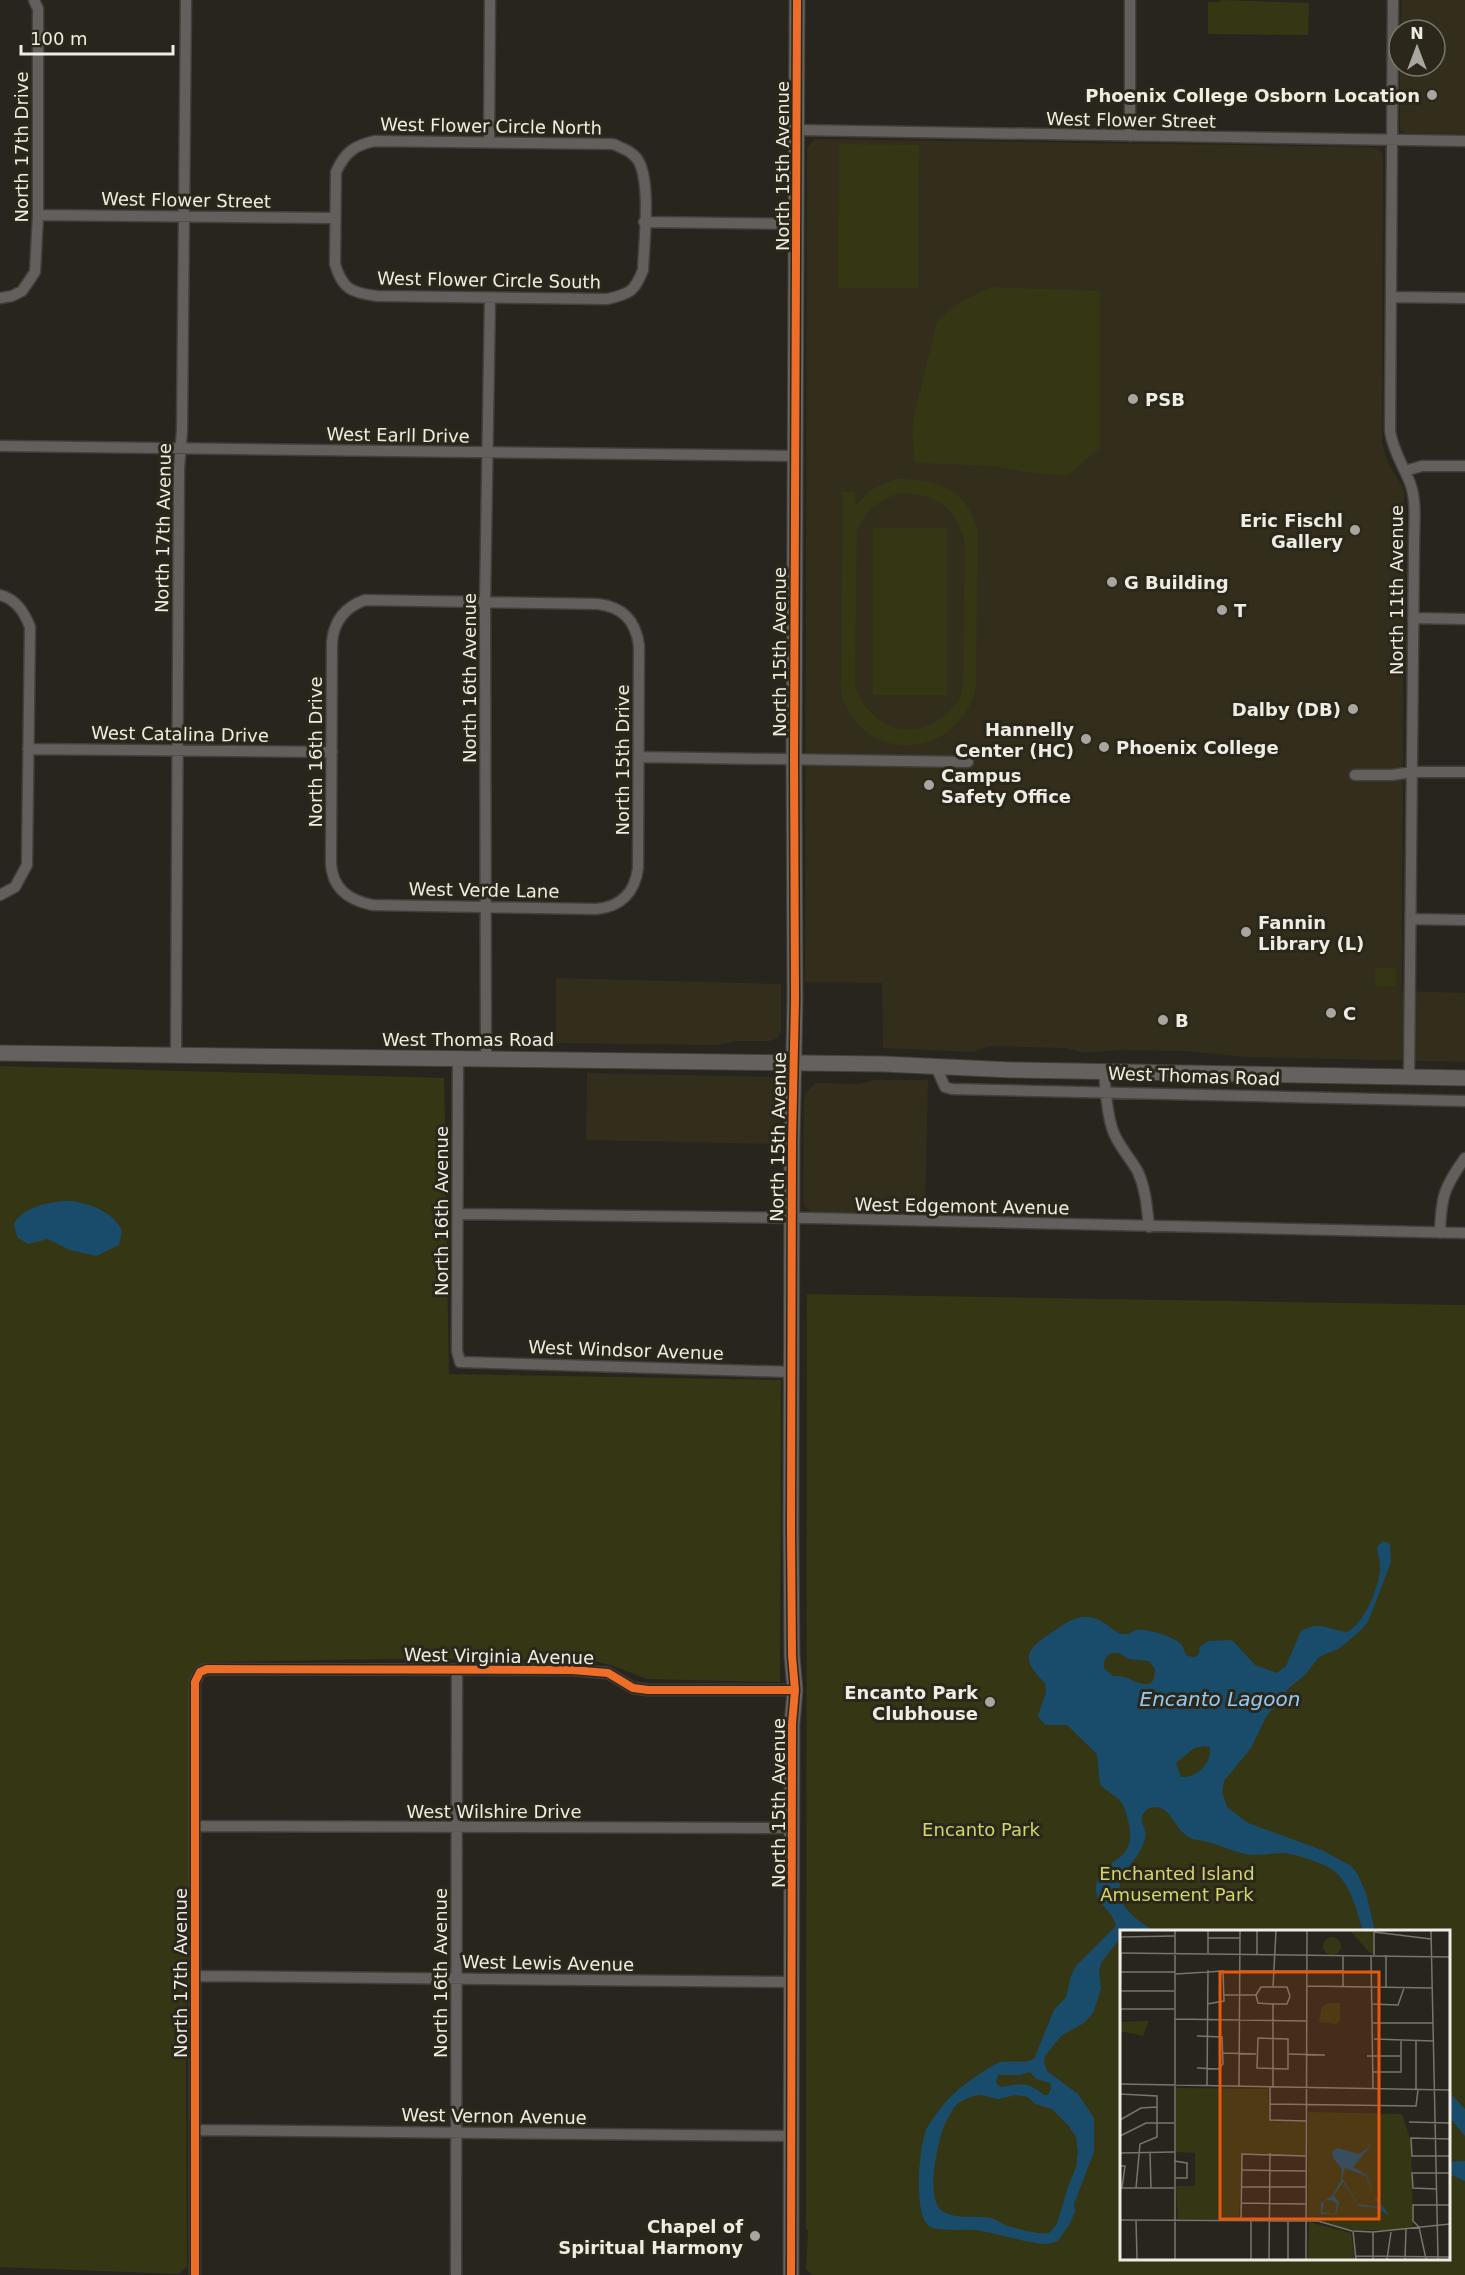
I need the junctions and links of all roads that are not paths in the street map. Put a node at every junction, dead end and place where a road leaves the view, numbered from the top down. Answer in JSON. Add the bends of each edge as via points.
{"nodes":[{"id":1,"x":34,"y":0,"type":"edge"},
{"id":2,"x":186,"y":0,"type":"edge"},
{"id":3,"x":490,"y":0,"type":"edge"},
{"id":4,"x":797,"y":0,"type":"edge"},
{"id":5,"x":1130,"y":0,"type":"edge"},
{"id":6,"x":1393,"y":0,"type":"edge"},
{"id":7,"x":797,"y":129,"type":"junction"},
{"id":8,"x":1130,"y":136,"type":"junction"},
{"id":9,"x":1392,"y":140,"type":"junction"},
{"id":10,"x":1465,"y":141,"type":"edge"},
{"id":11,"x":489,"y":142,"type":"junction"},
{"id":12,"x":38,"y":215,"type":"junction"},
{"id":13,"x":183,"y":216,"type":"junction"},
{"id":14,"x":334,"y":218,"type":"junction"},
{"id":15,"x":644,"y":222,"type":"junction"},
{"id":16,"x":796,"y":224,"type":"junction"},
{"id":17,"x":1392,"y":297,"type":"junction"},
{"id":18,"x":0,"y":298,"type":"edge"},
{"id":19,"x":490,"y":298,"type":"junction"},
{"id":20,"x":1465,"y":298,"type":"edge"},
{"id":21,"x":0,"y":446,"type":"edge"},
{"id":22,"x":181,"y":448,"type":"junction"},
{"id":23,"x":488,"y":453,"type":"junction"},
{"id":24,"x":795,"y":456,"type":"junction"},
{"id":25,"x":1465,"y":466,"type":"edge"},
{"id":26,"x":1405,"y":471,"type":"junction"},
{"id":27,"x":0,"y":594,"type":"edge"},
{"id":28,"x":485,"y":602,"type":"junction"},
{"id":29,"x":1413,"y":618,"type":"junction"},
{"id":30,"x":1465,"y":619,"type":"edge"},
{"id":31,"x":28,"y":749,"type":"junction"},
{"id":32,"x":177,"y":750,"type":"junction"},
{"id":33,"x":332,"y":752,"type":"junction"},
{"id":34,"x":639,"y":757,"type":"junction"},
{"id":35,"x":794,"y":760,"type":"junction"},
{"id":36,"x":968,"y":762,"type":"dead end"},
{"id":37,"x":1412,"y":772,"type":"junction"},
{"id":38,"x":1465,"y":772,"type":"edge"},
{"id":39,"x":1355,"y":775,"type":"dead end"},
{"id":40,"x":0,"y":894,"type":"edge"},
{"id":41,"x":347,"y":896,"type":"joint"},
{"id":42,"x":621,"y":901,"type":"joint"},
{"id":43,"x":485,"y":907,"type":"junction"},
{"id":44,"x":1412,"y":919,"type":"junction"},
{"id":45,"x":1465,"y":920,"type":"edge"},
{"id":46,"x":0,"y":1053,"type":"edge"},
{"id":47,"x":176,"y":1056,"type":"junction"},
{"id":48,"x":458,"y":1059,"type":"junction"},
{"id":49,"x":486,"y":1059,"type":"junction"},
{"id":50,"x":794,"y":1063,"type":"junction"},
{"id":51,"x":936,"y":1067,"type":"junction"},
{"id":52,"x":1104,"y":1072,"type":"junction"},
{"id":53,"x":1408,"y":1078,"type":"junction"},
{"id":54,"x":1465,"y":1078,"type":"edge"},
{"id":55,"x":1106,"y":1093,"type":"junction"},
{"id":56,"x":1465,"y":1101,"type":"edge"},
{"id":57,"x":1465,"y":1158,"type":"edge"},
{"id":58,"x":458,"y":1214,"type":"junction"},
{"id":59,"x":792,"y":1218,"type":"junction"},
{"id":60,"x":1149,"y":1227,"type":"junction"},
{"id":61,"x":1440,"y":1233,"type":"junction"},
{"id":62,"x":1465,"y":1233,"type":"edge"},
{"id":63,"x":460,"y":1362,"type":"joint"},
{"id":64,"x":792,"y":1372,"type":"junction"},
{"id":65,"x":457,"y":1670,"type":"junction"},
{"id":66,"x":200,"y":1672,"type":"joint"},
{"id":67,"x":795,"y":1690,"type":"junction"},
{"id":68,"x":195,"y":1826,"type":"junction"},
{"id":69,"x":456,"y":1827,"type":"junction"},
{"id":70,"x":793,"y":1828,"type":"junction"},
{"id":71,"x":195,"y":1976,"type":"junction"},
{"id":72,"x":456,"y":1978,"type":"junction"},
{"id":73,"x":793,"y":1982,"type":"junction"},
{"id":74,"x":195,"y":2130,"type":"junction"},
{"id":75,"x":456,"y":2132,"type":"junction"},
{"id":76,"x":792,"y":2136,"type":"junction"},
{"id":77,"x":195,"y":2275,"type":"edge"},
{"id":78,"x":456,"y":2275,"type":"edge"},
{"id":79,"x":791,"y":2275,"type":"edge"}],
"edges":[{"from":1,"to":12,"type":"street","name":"North 17th Drive","via":[[39,9]]},
{"from":2,"to":13,"type":"street","name":"North 17th Avenue"},
{"from":3,"to":11,"type":"street"},
{"from":4,"to":7,"type":"street","name":"North 15th Avenue"},
{"from":5,"to":8,"type":"street"},
{"from":6,"to":9,"type":"street","name":"North 11th Avenue"},
{"from":7,"to":8,"type":"street","name":"West Flower Street"},
{"from":7,"to":16,"type":"street","name":"North 15th Avenue"},
{"from":8,"to":9,"type":"street","name":"West Flower Street"},
{"from":9,"to":10,"type":"street","name":"West Flower Street"},
{"from":9,"to":17,"type":"street","name":"North 11th Avenue"},
{"from":11,"to":14,"type":"street","name":"West Flower Circle North","via":[[359,144],[342,159],[336,172]]},
{"from":11,"to":15,"type":"street","name":"West Flower Circle North","via":[[613,144],[627,150],[639,161],[645,179]]},
{"from":12,"to":13,"type":"street","name":"West Flower Street"},
{"from":12,"to":18,"type":"street","name":"North 17th Drive","via":[[35,272],[22,291]]},
{"from":13,"to":14,"type":"street","name":"West Flower Street"},
{"from":13,"to":22,"type":"street","name":"North 17th Avenue"},
{"from":14,"to":19,"type":"street","name":"West Flower Circle South","via":[[335,264],[349,290],[377,296]]},
{"from":15,"to":16,"type":"street"},
{"from":15,"to":19,"type":"street","name":"West Flower Circle South","via":[[643,270],[633,291],[607,299]]},
{"from":16,"to":24,"type":"street","name":"North 15th Avenue"},
{"from":17,"to":20,"type":"street"},
{"from":17,"to":26,"type":"street","name":"North 11th Avenue","via":[[1390,431]]},
{"from":19,"to":23,"type":"street","name":"North 16th Avenue"},
{"from":21,"to":22,"type":"street","name":"West Earll Drive"},
{"from":22,"to":23,"type":"street","name":"West Earll Drive"},
{"from":22,"to":32,"type":"street","name":"North 17th Avenue"},
{"from":23,"to":24,"type":"street","name":"West Earll Drive"},
{"from":23,"to":28,"type":"street","name":"North 16th Avenue"},
{"from":24,"to":35,"type":"street","name":"North 15th Avenue"},
{"from":25,"to":26,"type":"street","via":[[1422,466]]},
{"from":26,"to":29,"type":"street","name":"North 11th Avenue","via":[[1413,498]]},
{"from":27,"to":31,"type":"street","via":[[16,603],[30,627]]},
{"from":28,"to":33,"type":"street","name":"North 16th Drive","via":[[365,600],[348,608],[333,631]]},
{"from":28,"to":34,"type":"street","name":"North 15th Drive","via":[[598,604],[617,608],[628,617],[639,646]]},
{"from":28,"to":43,"type":"street","name":"North 16th Avenue"},
{"from":29,"to":30,"type":"street"},
{"from":29,"to":37,"type":"street","name":"North 11th Avenue"},
{"from":31,"to":32,"type":"street","name":"West Catalina Drive"},
{"from":31,"to":40,"type":"street","via":[[27,864],[15,887]]},
{"from":32,"to":33,"type":"street","name":"West Catalina Drive"},
{"from":32,"to":47,"type":"street","name":"North 17th Avenue"},
{"from":33,"to":41,"type":"street","name":"North 16th Drive","via":[[331,871]]},
{"from":34,"to":35,"type":"street"},
{"from":34,"to":42,"type":"street","name":"North 15th Drive","via":[[638,868],[634,885]]},
{"from":35,"to":36,"type":"street"},
{"from":35,"to":50,"type":"street","name":"North 15th Avenue"},
{"from":37,"to":38,"type":"street"},
{"from":37,"to":39,"type":"street"},
{"from":37,"to":44,"type":"street","name":"North 11th Avenue"},
{"from":41,"to":43,"type":"street","name":"West Verde Lane","via":[[372,905]]},
{"from":42,"to":43,"type":"street","name":"West Verde Lane","via":[[596,909]]},
{"from":43,"to":49,"type":"street","name":"North 16th Avenue"},
{"from":44,"to":45,"type":"street"},
{"from":44,"to":53,"type":"street","name":"North 11th Avenue"},
{"from":46,"to":47,"type":"street","name":"West Thomas Road"},
{"from":47,"to":48,"type":"street","name":"West Thomas Road"},
{"from":48,"to":49,"type":"street","name":"West Thomas Road"},
{"from":48,"to":58,"type":"street","name":"North 16th Avenue"},
{"from":49,"to":50,"type":"street","name":"West Thomas Road"},
{"from":50,"to":51,"type":"street","name":"West Thomas Road"},
{"from":50,"to":59,"type":"street","name":"North 15th Avenue"},
{"from":51,"to":52,"type":"street","name":"West Thomas Road"},
{"from":51,"to":55,"type":"street","name":"West Thomas Road","via":[[945,1087],[952,1089]]},
{"from":52,"to":53,"type":"street","name":"West Thomas Road"},
{"from":52,"to":55,"type":"street"},
{"from":53,"to":54,"type":"street","name":"West Thomas Road"},
{"from":55,"to":56,"type":"street","name":"West Thomas Road"},
{"from":55,"to":60,"type":"street","via":[[1112,1130],[1145,1189]]},
{"from":57,"to":61,"type":"street","via":[[1444,1193]]},
{"from":58,"to":59,"type":"street","name":"West Edgemont Avenue"},
{"from":58,"to":63,"type":"street","name":"North 16th Avenue"},
{"from":59,"to":60,"type":"street","name":"West Edgemont Avenue"},
{"from":59,"to":64,"type":"street","name":"North 15th Avenue"},
{"from":60,"to":61,"type":"street","name":"West Edgemont Avenue"},
{"from":61,"to":62,"type":"street","name":"West Edgemont Avenue"},
{"from":63,"to":64,"type":"street","name":"West Windsor Avenue"},
{"from":64,"to":67,"type":"street","name":"North 15th Avenue","via":[[791,1626]]},
{"from":65,"to":66,"type":"street","name":"West Virginia Avenue"},
{"from":65,"to":67,"type":"street","name":"West Virginia Avenue","via":[[593,1671],[608,1673],[633,1688],[648,1690]]},
{"from":65,"to":69,"type":"street","name":"North 16th Avenue"},
{"from":66,"to":68,"type":"street","name":"North 17th Avenue","via":[[195,1682]]},
{"from":67,"to":70,"type":"street","name":"North 15th Avenue"},
{"from":68,"to":69,"type":"street","name":"West Wilshire Drive"},
{"from":68,"to":71,"type":"street","name":"North 17th Avenue"},
{"from":69,"to":70,"type":"street","name":"West Wilshire Drive"},
{"from":69,"to":72,"type":"street","name":"North 16th Avenue"},
{"from":70,"to":73,"type":"street","name":"North 15th Avenue"},
{"from":71,"to":72,"type":"street","name":"West Lewis Avenue"},
{"from":71,"to":74,"type":"street","name":"North 17th Avenue"},
{"from":72,"to":73,"type":"street","name":"West Lewis Avenue"},
{"from":72,"to":75,"type":"street","name":"North 16th Avenue"},
{"from":73,"to":76,"type":"street","name":"North 15th Avenue"},
{"from":74,"to":75,"type":"street","name":"West Vernon Avenue"},
{"from":74,"to":77,"type":"street","name":"North 17th Avenue"},
{"from":75,"to":76,"type":"street","name":"West Vernon Avenue"},
{"from":75,"to":78,"type":"street","name":"North 16th Avenue"},
{"from":76,"to":79,"type":"street","name":"North 15th Avenue"}]}
